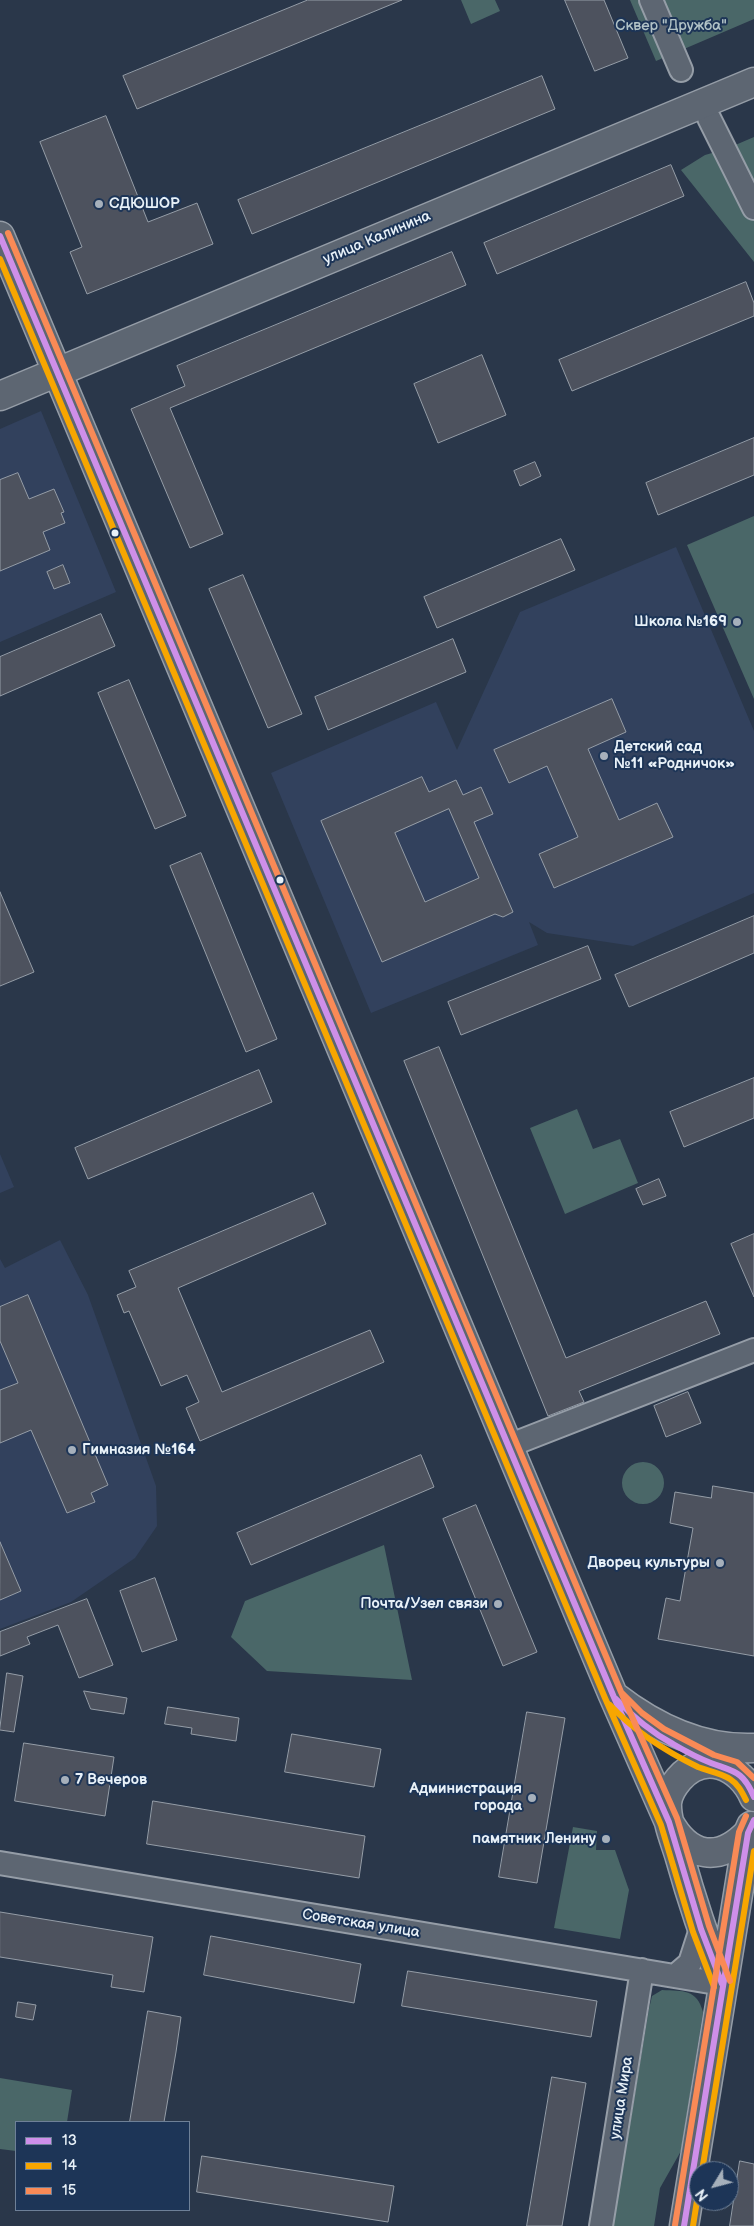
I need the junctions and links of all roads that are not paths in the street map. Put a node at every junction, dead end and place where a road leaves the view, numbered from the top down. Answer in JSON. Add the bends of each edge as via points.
{"nodes":[{"id":1,"x":651,"y":0,"type":"edge"},
{"id":2,"x":681,"y":70,"type":"dead end"},
{"id":3,"x":754,"y":82,"type":"edge"},
{"id":4,"x":709,"y":118,"type":"dead end"},
{"id":5,"x":754,"y":208,"type":"edge"},
{"id":6,"x":0,"y":236,"type":"edge"},
{"id":7,"x":57,"y":371,"type":"junction"},
{"id":8,"x":0,"y":396,"type":"edge"},
{"id":9,"x":754,"y":1350,"type":"edge"},
{"id":10,"x":508,"y":1446,"type":"junction"},
{"id":11,"x":613,"y":1695,"type":"junction"},
{"id":12,"x":754,"y":1748,"type":"edge"},
{"id":13,"x":754,"y":1758,"type":"edge"},
{"id":14,"x":718,"y":1764,"type":"junction"},
{"id":15,"x":754,"y":1797,"type":"edge"},
{"id":16,"x":669,"y":1822,"type":"junction"},
{"id":17,"x":751,"y":1826,"type":"edge"},
{"id":18,"x":0,"y":1864,"type":"edge"},
{"id":19,"x":701,"y":1928,"type":"junction"},
{"id":20,"x":642,"y":1970,"type":"junction"},
{"id":21,"x":675,"y":1976,"type":"junction"},
{"id":22,"x":722,"y":1984,"type":"junction"},
{"id":23,"x":601,"y":2226,"type":"edge"},
{"id":24,"x":684,"y":2226,"type":"edge"}],
"edges":[{"from":1,"to":2,"type":"street"},
{"from":3,"to":7,"type":"street","name":"улица Калинина"},
{"from":4,"to":5,"type":"street"},
{"from":6,"to":7,"type":"street"},
{"from":7,"to":8,"type":"street","name":"улица Калинина"},
{"from":7,"to":10,"type":"street"},
{"from":9,"to":10,"type":"street"},
{"from":10,"to":11,"type":"street"},
{"from":11,"to":12,"type":"street","via":[[662,1728],[720,1746]]},
{"from":11,"to":14,"type":"street","via":[[627,1712],[654,1734]]},
{"from":11,"to":16,"type":"street"},
{"from":13,"to":14,"type":"street"},
{"from":14,"to":15,"type":"street","via":[[736,1771],[747,1782]]},
{"from":14,"to":16,"type":"street","via":[[698,1766],[685,1773],[672,1788],[667,1803]]},
{"from":16,"to":17,"type":"street","via":[[686,1844],[699,1851],[714,1853],[738,1844]]},
{"from":16,"to":19,"type":"street"},
{"from":17,"to":22,"type":"street"},
{"from":18,"to":20,"type":"street","name":"Советская улица"},
{"from":19,"to":21,"type":"street","via":[[690,1963]]},
{"from":19,"to":22,"type":"street"},
{"from":20,"to":21,"type":"street","name":"Советская улица"},
{"from":20,"to":23,"type":"street","name":"улица Мира"},
{"from":21,"to":22,"type":"street","name":"Советская улица"},
{"from":22,"to":24,"type":"street"}]}
